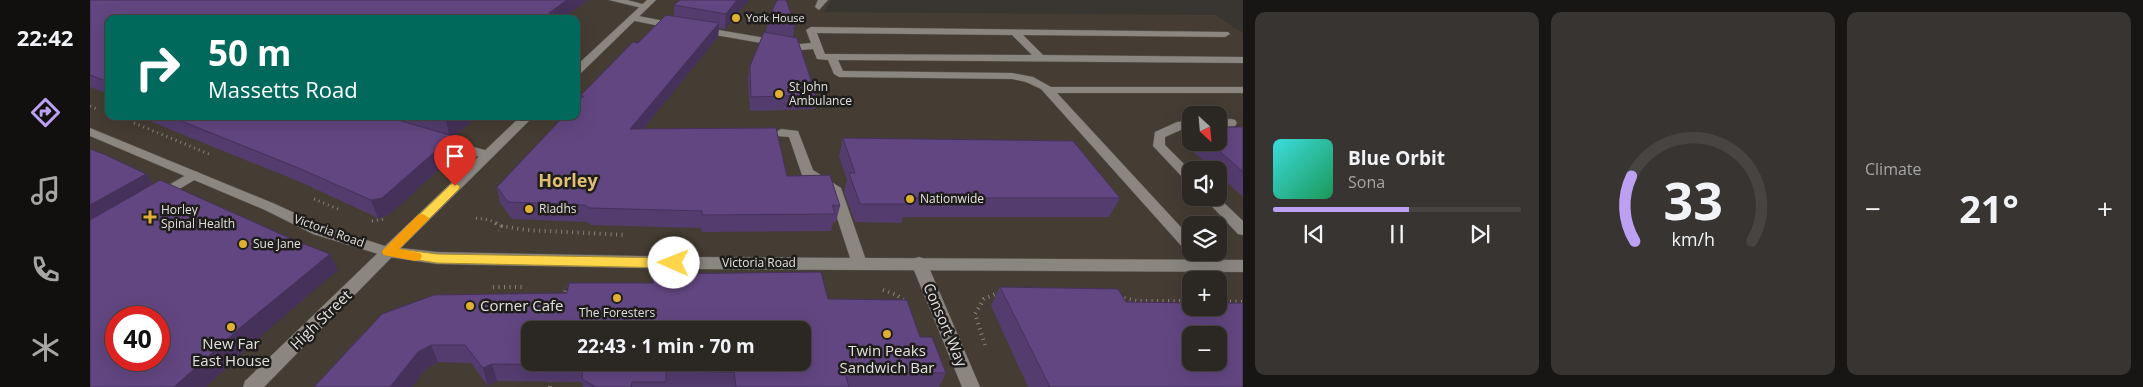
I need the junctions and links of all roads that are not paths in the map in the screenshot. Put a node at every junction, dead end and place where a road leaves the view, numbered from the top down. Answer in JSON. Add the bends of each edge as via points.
{"nodes":[{"id":1,"x":613,"y":0,"type":"edge"},
{"id":2,"x":649,"y":3,"type":"edge"},
{"id":3,"x":633,"y":18,"type":"junction"},
{"id":4,"x":1015,"y":32,"type":"junction"},
{"id":5,"x":1224,"y":34,"type":"dead end"},
{"id":6,"x":816,"y":46,"type":"junction"},
{"id":7,"x":832,"y":57,"type":"junction"},
{"id":8,"x":1041,"y":59,"type":"junction"},
{"id":9,"x":1243,"y":60,"type":"edge"},
{"id":10,"x":580,"y":68,"type":"edge"},
{"id":11,"x":1050,"y":90,"type":"junction"},
{"id":12,"x":1243,"y":90,"type":"edge"},
{"id":13,"x":524,"y":120,"type":"edge"},
{"id":14,"x":1182,"y":125,"type":"edge"},
{"id":15,"x":90,"y":132,"type":"edge"},
{"id":16,"x":781,"y":133,"type":"dead end"},
{"id":17,"x":420,"y":136,"type":"edge"},
{"id":18,"x":487,"y":155,"type":"junction"},
{"id":19,"x":1182,"y":169,"type":"edge"},
{"id":20,"x":193,"y":174,"type":"junction"},
{"id":21,"x":148,"y":202,"type":"edge"},
{"id":22,"x":1219,"y":206,"type":"edge"},
{"id":23,"x":1243,"y":230,"type":"edge"},
{"id":24,"x":1182,"y":237,"type":"edge"},
{"id":25,"x":388,"y":252,"type":"junction"},
{"id":26,"x":1204,"y":261,"type":"edge"},
{"id":27,"x":918,"y":262,"type":"junction"},
{"id":28,"x":859,"y":263,"type":"junction"},
{"id":29,"x":1208,"y":265,"type":"junction"},
{"id":30,"x":1243,"y":266,"type":"edge"},
{"id":31,"x":252,"y":387,"type":"edge"},
{"id":32,"x":971,"y":387,"type":"edge"}],
"edges":[{"from":1,"to":2,"type":"street"},
{"from":2,"to":3,"type":"street"},
{"from":3,"to":6,"type":"street","via":[[801,47]]},
{"from":3,"to":10,"type":"street"},
{"from":4,"to":5,"type":"street"},
{"from":4,"to":6,"type":"street","via":[[811,30]]},
{"from":4,"to":8,"type":"street"},
{"from":6,"to":7,"type":"street","via":[[821,57]]},
{"from":7,"to":8,"type":"street"},
{"from":7,"to":11,"type":"street","via":[[838,74],[1012,76],[1029,79]]},
{"from":8,"to":9,"type":"street"},
{"from":11,"to":12,"type":"street"},
{"from":11,"to":24,"type":"street"},
{"from":13,"to":18,"type":"street","name":"High Street"},
{"from":14,"to":19,"type":"street","via":[[1159,135],[1159,146]]},
{"from":15,"to":20,"type":"street","name":"Victoria Road"},
{"from":16,"to":28,"type":"street","via":[[794,134],[807,172],[834,188]]},
{"from":17,"to":18,"type":"street"},
{"from":18,"to":25,"type":"street","name":"High Street"},
{"from":20,"to":21,"type":"street"},
{"from":20,"to":25,"type":"street","name":"Victoria Road","via":[[318,230]]},
{"from":22,"to":23,"type":"street"},
{"from":25,"to":28,"type":"street","name":"Victoria Road","via":[[446,258],[692,264]]},
{"from":25,"to":31,"type":"street","name":"High Street"},
{"from":26,"to":29,"type":"street"},
{"from":27,"to":28,"type":"street","name":"Victoria Road"},
{"from":27,"to":29,"type":"street","name":"Victoria Road"},
{"from":27,"to":32,"type":"street","name":"Consort Way"},
{"from":29,"to":30,"type":"street","name":"Victoria Road"}]}
